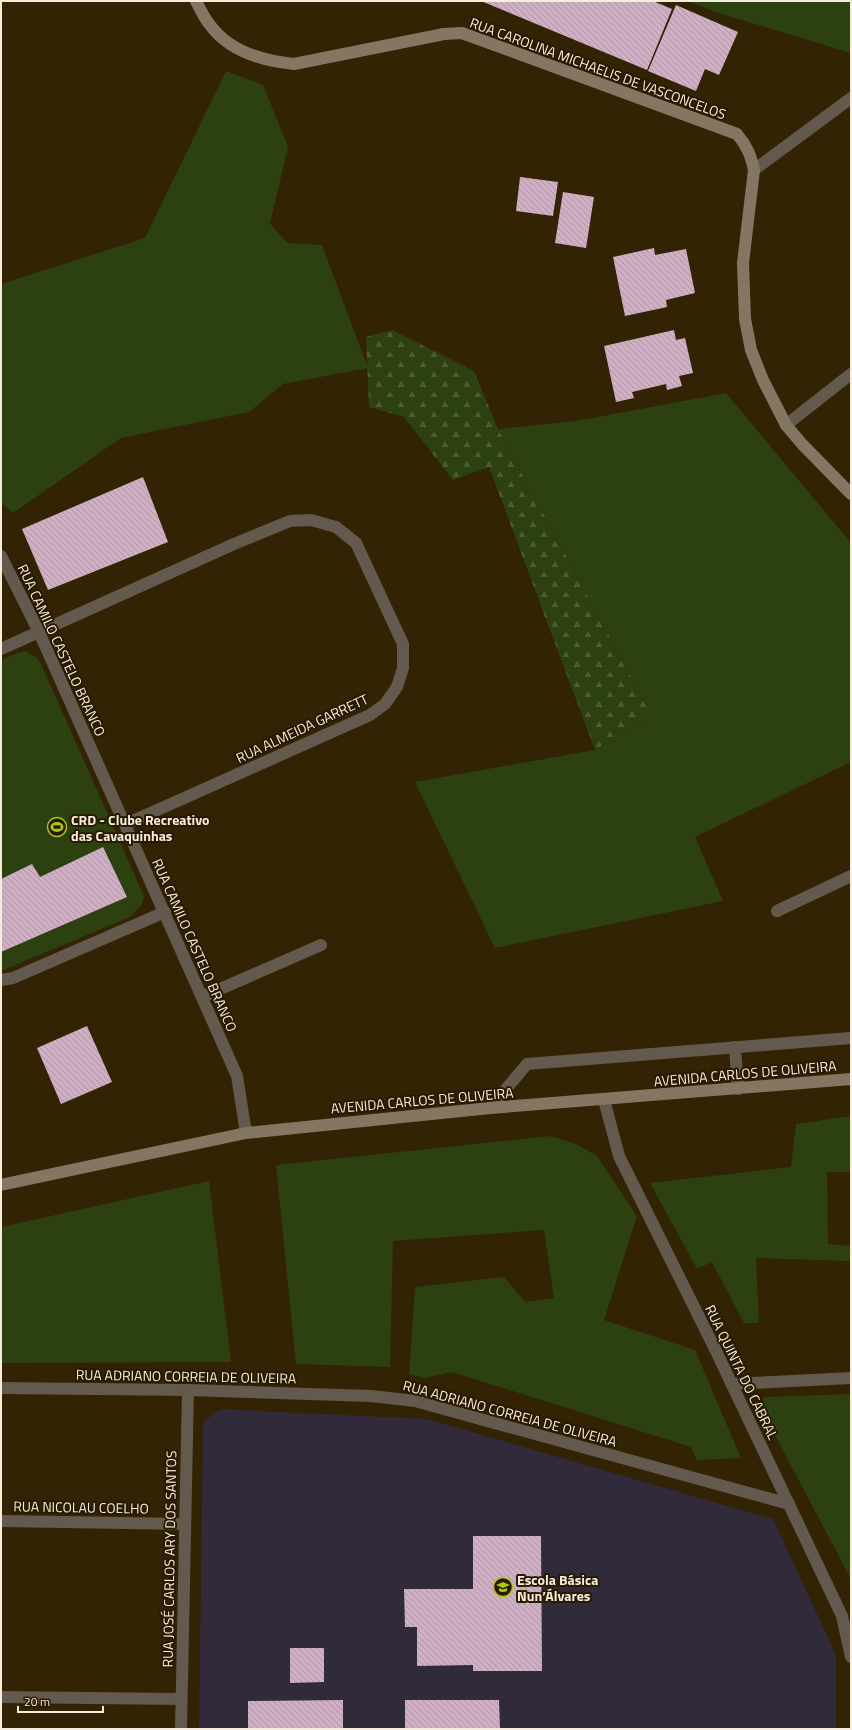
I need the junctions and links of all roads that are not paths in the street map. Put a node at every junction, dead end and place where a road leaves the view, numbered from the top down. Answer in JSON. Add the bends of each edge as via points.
{"nodes":[{"id":1,"x":196,"y":1,"type":"edge"},
{"id":2,"x":851,"y":98,"type":"edge"},
{"id":3,"x":754,"y":170,"type":"junction"},
{"id":4,"x":851,"y":374,"type":"edge"},
{"id":5,"x":786,"y":425,"type":"junction"},
{"id":6,"x":851,"y":494,"type":"edge"},
{"id":7,"x":1,"y":556,"type":"edge"},
{"id":8,"x":39,"y":632,"type":"junction"},
{"id":9,"x":1,"y":649,"type":"edge"},
{"id":10,"x":126,"y":824,"type":"junction"},
{"id":11,"x":851,"y":876,"type":"edge"},
{"id":12,"x":777,"y":911,"type":"dead end"},
{"id":13,"x":165,"y":912,"type":"junction"},
{"id":14,"x":321,"y":945,"type":"dead end"},
{"id":15,"x":1,"y":980,"type":"edge"},
{"id":16,"x":202,"y":998,"type":"junction"},
{"id":17,"x":851,"y":1038,"type":"edge"},
{"id":18,"x":735,"y":1047,"type":"junction"},
{"id":19,"x":851,"y":1079,"type":"edge"},
{"id":20,"x":738,"y":1089,"type":"junction"},
{"id":21,"x":604,"y":1100,"type":"junction"},
{"id":22,"x":490,"y":1108,"type":"junction"},
{"id":23,"x":246,"y":1133,"type":"junction"},
{"id":24,"x":1,"y":1186,"type":"edge"},
{"id":25,"x":851,"y":1378,"type":"edge"},
{"id":26,"x":732,"y":1384,"type":"junction"},
{"id":27,"x":1,"y":1388,"type":"edge"},
{"id":28,"x":188,"y":1390,"type":"junction"},
{"id":29,"x":789,"y":1504,"type":"junction"},
{"id":30,"x":1,"y":1520,"type":"edge"},
{"id":31,"x":185,"y":1524,"type":"junction"},
{"id":32,"x":846,"y":1616,"type":"edge"},
{"id":33,"x":851,"y":1658,"type":"edge"},
{"id":34,"x":1,"y":1697,"type":"edge"},
{"id":35,"x":181,"y":1699,"type":"junction"},
{"id":36,"x":181,"y":1729,"type":"edge"}],
"edges":[{"from":1,"to":3,"type":"street","name":"RUA CAROLINA MICHAELIS DE VASCONCELOS","via":[[210,25],[232,45],[257,57],[294,64],[444,34],[462,33],[737,134],[746,144]]},
{"from":2,"to":3,"type":"street"},
{"from":3,"to":5,"type":"street","via":[[743,262],[745,319],[751,350]]},
{"from":4,"to":5,"type":"street"},
{"from":5,"to":6,"type":"street"},
{"from":7,"to":8,"type":"street","name":"RUA CAMILO CASTELO BRANCO"},
{"from":8,"to":9,"type":"street","name":"RUA ALMEIDA GARRETT"},
{"from":8,"to":10,"type":"street","name":"RUA CAMILO CASTELO BRANCO"},
{"from":8,"to":10,"type":"street","name":"RUA ALMEIDA GARRETT","via":[[234,544],[290,521],[311,520],[336,527],[356,543],[403,644],[403,668],[397,687],[385,704],[370,715]]},
{"from":10,"to":13,"type":"street","name":"RUA CAMILO CASTELO BRANCO"},
{"from":11,"to":12,"type":"street"},
{"from":13,"to":15,"type":"street","via":[[13,978]]},
{"from":13,"to":16,"type":"street","name":"RUA CAMILO CASTELO BRANCO"},
{"from":14,"to":16,"type":"street"},
{"from":16,"to":23,"type":"street","name":"RUA CAMILO CASTELO BRANCO","via":[[237,1076]]},
{"from":17,"to":18,"type":"street"},
{"from":18,"to":20,"type":"street"},
{"from":18,"to":22,"type":"street","via":[[527,1064]]},
{"from":19,"to":20,"type":"street","name":"AVENIDA CARLOS DE OLIVEIRA"},
{"from":20,"to":21,"type":"street","name":"AVENIDA CARLOS DE OLIVEIRA"},
{"from":21,"to":22,"type":"street","name":"AVENIDA CARLOS DE OLIVEIRA"},
{"from":21,"to":26,"type":"street","name":"RUA QUINTA DO CABRAL","via":[[620,1156]]},
{"from":22,"to":23,"type":"street","name":"AVENIDA CARLOS DE OLIVEIRA"},
{"from":23,"to":24,"type":"street","name":"AVENIDA CARLOS DE OLIVEIRA"},
{"from":25,"to":26,"type":"street"},
{"from":26,"to":29,"type":"street","name":"RUA QUINTA DO CABRAL"},
{"from":27,"to":28,"type":"street","name":"RUA ADRIANO CORREIA DE OLIVEIRA"},
{"from":28,"to":29,"type":"street","name":"RUA ADRIANO CORREIA DE OLIVEIRA","via":[[371,1396],[415,1401]]},
{"from":28,"to":31,"type":"street","name":"RUA JOSÉ CARLOS ARY DOS SANTOS"},
{"from":29,"to":32,"type":"street","name":"RUA QUINTA DO CABRAL"},
{"from":30,"to":31,"type":"street","name":"RUA NICOLAU COELHO"},
{"from":31,"to":35,"type":"street","name":"RUA JOSÉ CARLOS ARY DOS SANTOS"},
{"from":32,"to":33,"type":"street","name":"RUA QUINTA DO CABRAL"},
{"from":34,"to":35,"type":"street"},
{"from":35,"to":36,"type":"street","name":"RUA JOSÉ CARLOS ARY DOS SANTOS"}]}
